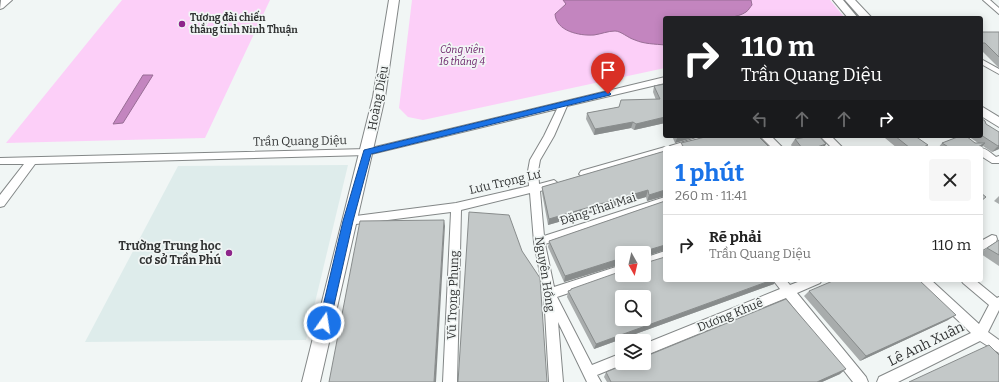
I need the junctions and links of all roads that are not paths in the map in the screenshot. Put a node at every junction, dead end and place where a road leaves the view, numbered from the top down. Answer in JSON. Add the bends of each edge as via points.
{"nodes":[{"id":1,"x":7,"y":0,"type":"edge"},
{"id":2,"x":394,"y":0,"type":"edge"},
{"id":3,"x":838,"y":0,"type":"edge"},
{"id":4,"x":850,"y":0,"type":"edge"},
{"id":5,"x":986,"y":0,"type":"edge"},
{"id":6,"x":0,"y":6,"type":"edge"},
{"id":7,"x":999,"y":12,"type":"edge"},
{"id":8,"x":852,"y":16,"type":"edge"},
{"id":9,"x":865,"y":16,"type":"edge"},
{"id":10,"x":983,"y":62,"type":"edge"},
{"id":11,"x":999,"y":72,"type":"edge"},
{"id":12,"x":663,"y":80,"type":"edge"},
{"id":13,"x":564,"y":104,"type":"junction"},
{"id":14,"x":983,"y":111,"type":"edge"},
{"id":15,"x":999,"y":123,"type":"edge"},
{"id":16,"x":983,"y":124,"type":"edge"},
{"id":17,"x":999,"y":136,"type":"edge"},
{"id":18,"x":707,"y":138,"type":"edge"},
{"id":19,"x":767,"y":138,"type":"edge"},
{"id":20,"x":826,"y":138,"type":"edge"},
{"id":21,"x":680,"y":146,"type":"edge"},
{"id":22,"x":776,"y":146,"type":"edge"},
{"id":23,"x":836,"y":146,"type":"edge"},
{"id":24,"x":663,"y":151,"type":"edge"},
{"id":25,"x":367,"y":152,"type":"junction"},
{"id":26,"x":983,"y":152,"type":"edge"},
{"id":27,"x":999,"y":159,"type":"edge"},
{"id":28,"x":32,"y":160,"type":"junction"},
{"id":29,"x":0,"y":161,"type":"edge"},
{"id":30,"x":578,"y":176,"type":"edge"},
{"id":31,"x":563,"y":181,"type":"edge"},
{"id":32,"x":534,"y":189,"type":"junction"},
{"id":33,"x":663,"y":202,"type":"edge"},
{"id":34,"x":0,"y":203,"type":"edge"},
{"id":35,"x":456,"y":207,"type":"junction"},
{"id":36,"x":348,"y":221,"type":"junction"},
{"id":37,"x":992,"y":239,"type":"dead end"},
{"id":38,"x":539,"y":242,"type":"junction"},
{"id":39,"x":983,"y":246,"type":"edge"},
{"id":40,"x":663,"y":257,"type":"edge"},
{"id":41,"x":651,"y":261,"type":"edge"},
{"id":42,"x":615,"y":272,"type":"edge"},
{"id":43,"x":781,"y":282,"type":"edge"},
{"id":44,"x":811,"y":282,"type":"edge"},
{"id":45,"x":925,"y":282,"type":"edge"},
{"id":46,"x":970,"y":282,"type":"edge"},
{"id":47,"x":788,"y":291,"type":"junction"},
{"id":48,"x":550,"y":294,"type":"junction"},
{"id":49,"x":998,"y":303,"type":"edge"},
{"id":50,"x":981,"y":334,"type":"junction"},
{"id":51,"x":651,"y":347,"type":"edge"},
{"id":52,"x":999,"y":347,"type":"edge"},
{"id":53,"x":615,"y":363,"type":"edge"},
{"id":54,"x":592,"y":377,"type":"edge"},
{"id":55,"x":311,"y":382,"type":"edge"},
{"id":56,"x":450,"y":382,"type":"edge"},
{"id":57,"x":556,"y":382,"type":"edge"},
{"id":58,"x":861,"y":382,"type":"edge"},
{"id":59,"x":884,"y":382,"type":"edge"}],
"edges":[{"from":1,"to":6,"type":"street"},
{"from":2,"to":25,"type":"street","name":"Hoàng Diệu"},
{"from":3,"to":8,"type":"street"},
{"from":4,"to":9,"type":"street"},
{"from":5,"to":7,"type":"street"},
{"from":10,"to":11,"type":"street"},
{"from":12,"to":13,"type":"street","name":"Trần Quang Diệu"},
{"from":13,"to":25,"type":"street","name":"Trần Quang Diệu"},
{"from":13,"to":32,"type":"street","name":"Nguyên Hồng","via":[[535,160]]},
{"from":14,"to":15,"type":"street"},
{"from":16,"to":17,"type":"street"},
{"from":18,"to":21,"type":"street"},
{"from":19,"to":22,"type":"street"},
{"from":20,"to":23,"type":"street"},
{"from":24,"to":30,"type":"street"},
{"from":25,"to":28,"type":"street","name":"Trần Quang Diệu"},
{"from":25,"to":36,"type":"street","name":"Hoàng Diệu"},
{"from":26,"to":27,"type":"street","via":[[995,161]]},
{"from":28,"to":29,"type":"street","name":"Trần Quang Diệu"},
{"from":28,"to":34,"type":"street"},
{"from":31,"to":32,"type":"street","name":"Lưu Trọng Lư"},
{"from":32,"to":35,"type":"street","name":"Lưu Trọng Lư"},
{"from":32,"to":38,"type":"street","name":"Nguyên Hồng"},
{"from":33,"to":38,"type":"street","name":"Đặng Thai Mai"},
{"from":35,"to":36,"type":"street","name":"Lưu Trọng Lư"},
{"from":35,"to":56,"type":"street","name":"Vũ Trọng Phụng"},
{"from":36,"to":55,"type":"street","name":"Hoàng Diệu"},
{"from":37,"to":39,"type":"street"},
{"from":38,"to":48,"type":"street","name":"Nguyên Hồng"},
{"from":40,"to":41,"type":"street"},
{"from":42,"to":48,"type":"street"},
{"from":43,"to":47,"type":"street"},
{"from":44,"to":47,"type":"street","name":"Dương Khuê"},
{"from":45,"to":50,"type":"street"},
{"from":46,"to":49,"type":"street"},
{"from":47,"to":51,"type":"street","name":"Dương Khuê"},
{"from":47,"to":58,"type":"street"},
{"from":48,"to":54,"type":"street"},
{"from":48,"to":57,"type":"street","name":"Nguyên Hồng"},
{"from":49,"to":50,"type":"street"},
{"from":50,"to":52,"type":"street"},
{"from":50,"to":59,"type":"street","name":"Lê Anh Xuân"},
{"from":53,"to":54,"type":"street"}]}
